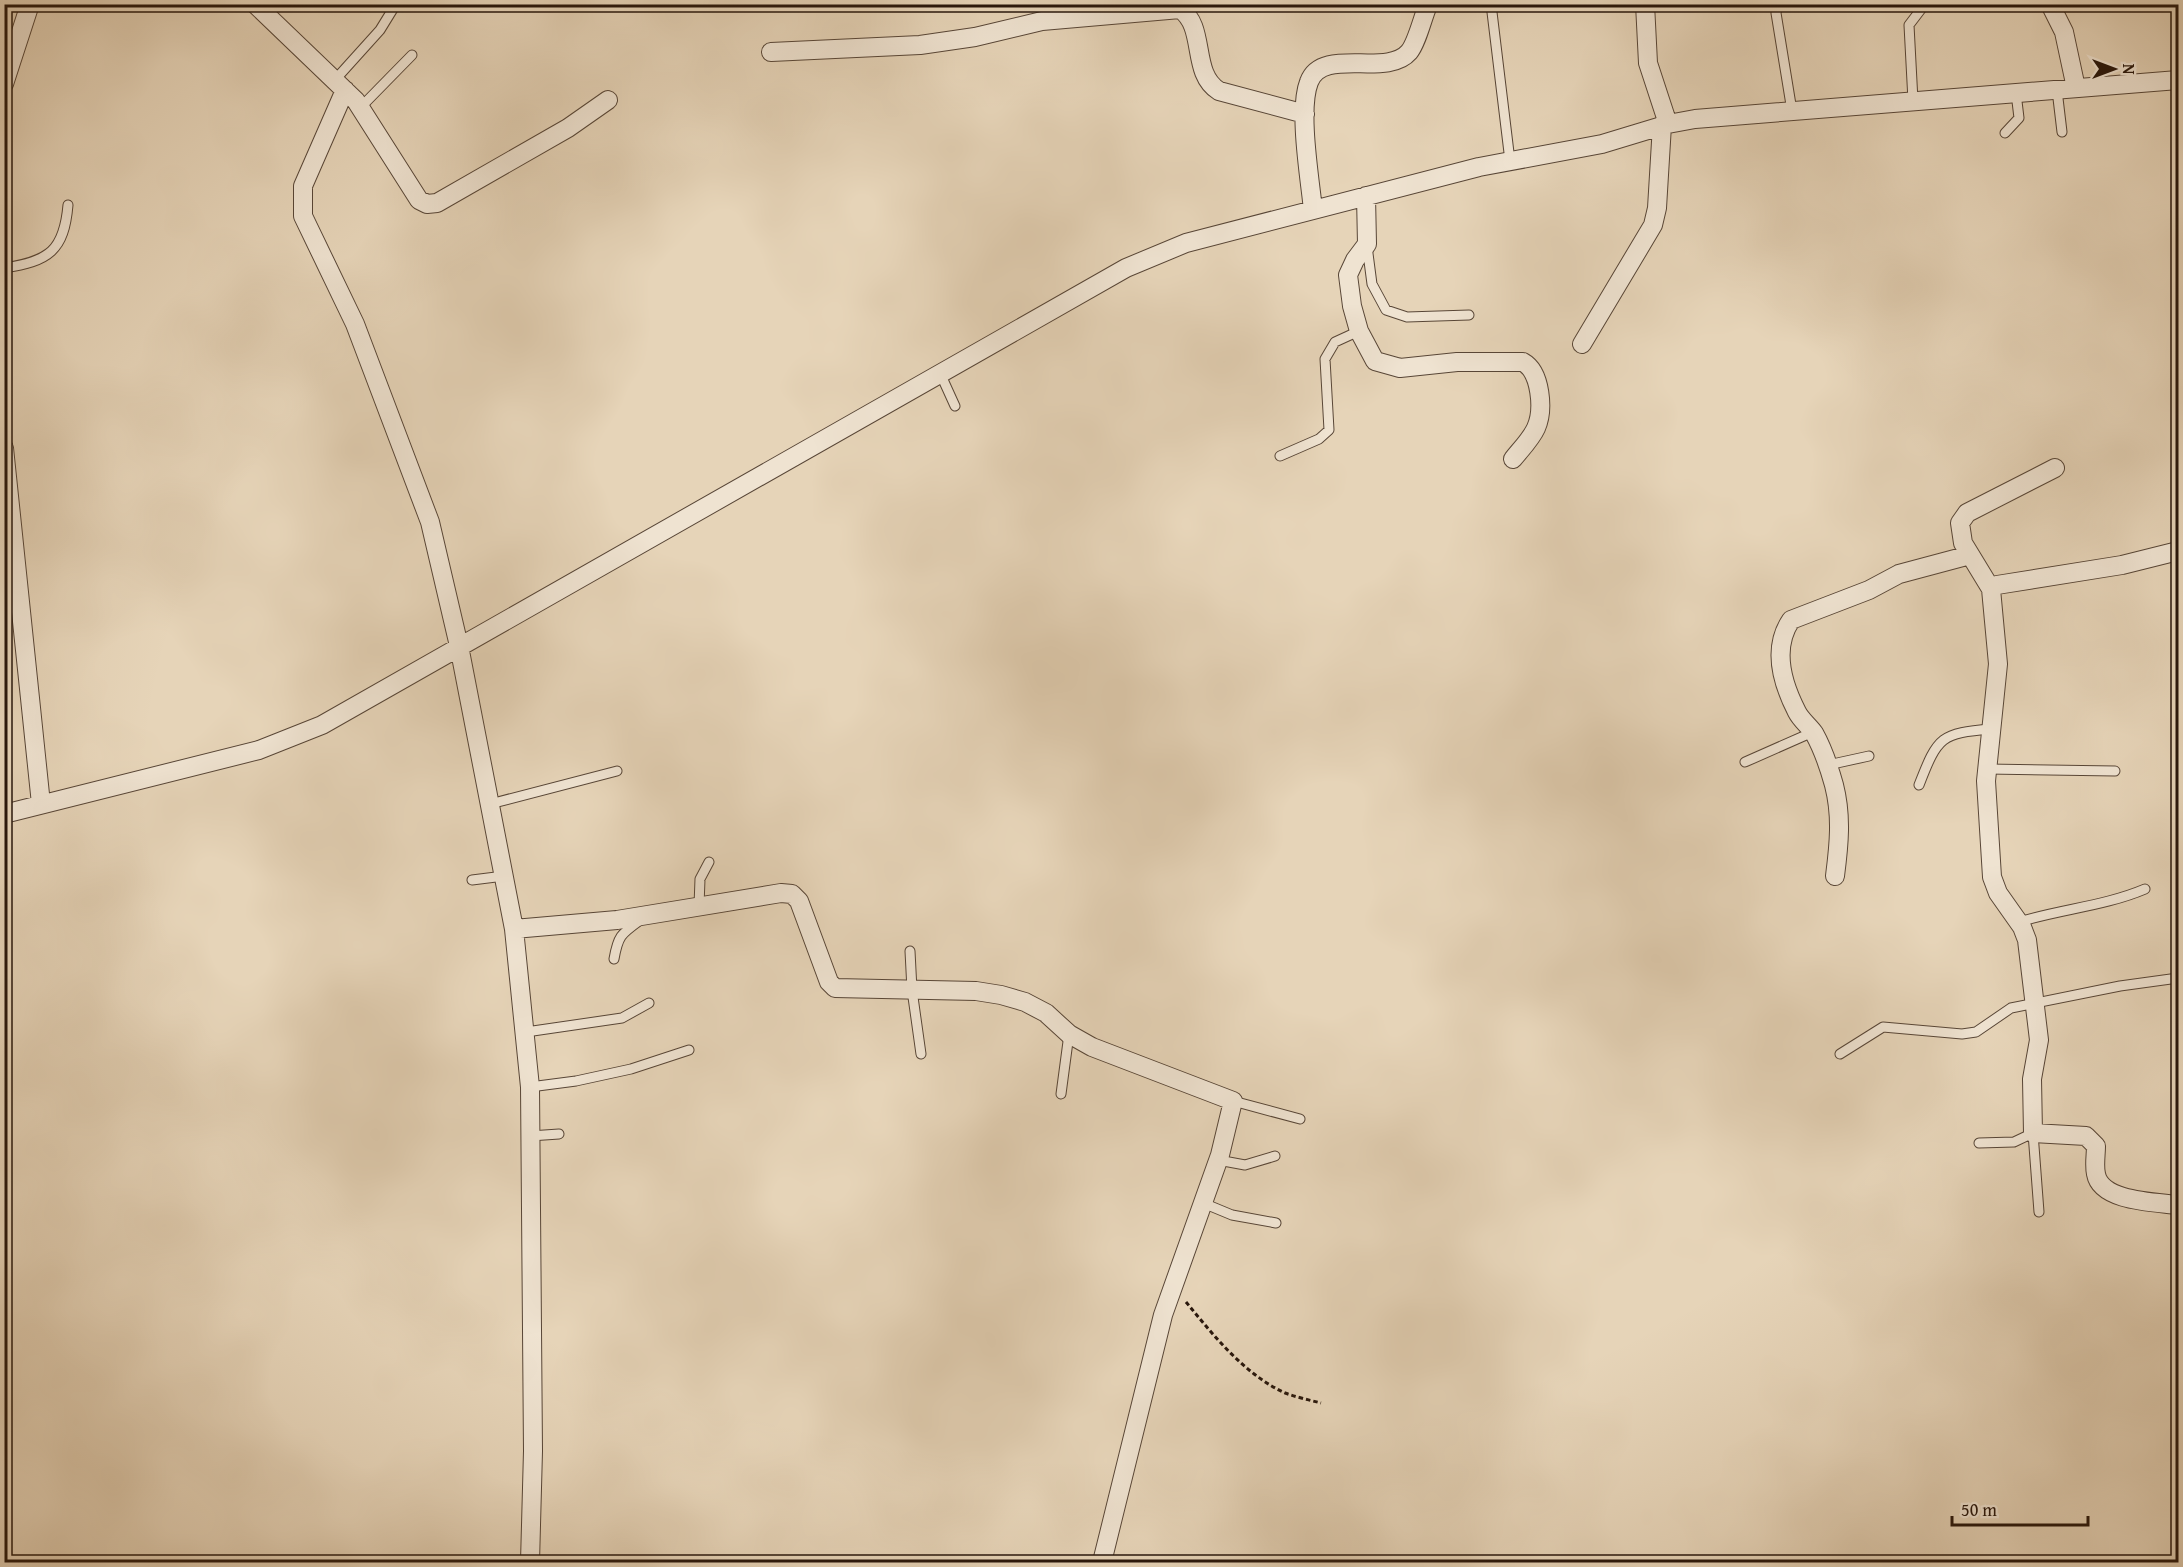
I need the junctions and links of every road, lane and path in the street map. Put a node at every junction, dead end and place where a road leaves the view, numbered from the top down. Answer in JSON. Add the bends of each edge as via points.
{"nodes":[{"id":1,"x":30,"y":4,"type":"edge"},
{"id":2,"x":255,"y":4,"type":"edge"},
{"id":3,"x":396,"y":4,"type":"edge"},
{"id":4,"x":1428,"y":4,"type":"edge"},
{"id":5,"x":1491,"y":4,"type":"edge"},
{"id":6,"x":1645,"y":4,"type":"edge"},
{"id":7,"x":1778,"y":4,"type":"edge"},
{"id":8,"x":1925,"y":4,"type":"edge"},
{"id":9,"x":2051,"y":5,"type":"edge"},
{"id":10,"x":771,"y":52,"type":"dead end"},
{"id":11,"x":412,"y":55,"type":"dead end"},
{"id":12,"x":2178,"y":80,"type":"edge"},
{"id":13,"x":4,"y":84,"type":"edge"},
{"id":14,"x":340,"y":86,"type":"junction"},
{"id":15,"x":2076,"y":88,"type":"junction"},
{"id":16,"x":2057,"y":90,"type":"junction"},
{"id":17,"x":2016,"y":93,"type":"junction"},
{"id":18,"x":608,"y":100,"type":"dead end"},
{"id":19,"x":1913,"y":101,"type":"junction"},
{"id":20,"x":361,"y":107,"type":"junction"},
{"id":21,"x":1792,"y":111,"type":"junction"},
{"id":22,"x":1305,"y":114,"type":"junction"},
{"id":23,"x":1665,"y":124,"type":"junction"},
{"id":24,"x":2062,"y":132,"type":"dead end"},
{"id":25,"x":2005,"y":133,"type":"dead end"},
{"id":26,"x":1510,"y":161,"type":"junction"},
{"id":27,"x":1366,"y":196,"type":"junction"},
{"id":28,"x":68,"y":205,"type":"dead end"},
{"id":29,"x":1313,"y":210,"type":"junction"},
{"id":30,"x":1367,"y":244,"type":"junction"},
{"id":31,"x":4,"y":268,"type":"edge"},
{"id":32,"x":1469,"y":315,"type":"dead end"},
{"id":33,"x":1359,"y":331,"type":"junction"},
{"id":34,"x":1582,"y":344,"type":"dead end"},
{"id":35,"x":940,"y":373,"type":"junction"},
{"id":36,"x":955,"y":406,"type":"dead end"},
{"id":37,"x":4,"y":448,"type":"edge"},
{"id":38,"x":1280,"y":456,"type":"dead end"},
{"id":39,"x":1513,"y":459,"type":"dead end"},
{"id":40,"x":2055,"y":468,"type":"dead end"},
{"id":41,"x":2178,"y":551,"type":"edge"},
{"id":42,"x":1970,"y":555,"type":"junction"},
{"id":43,"x":1991,"y":589,"type":"junction"},
{"id":44,"x":459,"y":646,"type":"junction"},
{"id":45,"x":1992,"y":729,"type":"junction"},
{"id":46,"x":1813,"y":732,"type":"junction"},
{"id":47,"x":1869,"y":756,"type":"dead end"},
{"id":48,"x":1745,"y":762,"type":"dead end"},
{"id":49,"x":1828,"y":765,"type":"junction"},
{"id":50,"x":1987,"y":770,"type":"junction"},
{"id":51,"x":617,"y":771,"type":"dead end"},
{"id":52,"x":2115,"y":771,"type":"dead end"},
{"id":53,"x":1919,"y":785,"type":"dead end"},
{"id":54,"x":40,"y":804,"type":"junction"},
{"id":55,"x":490,"y":804,"type":"junction"},
{"id":56,"x":4,"y":814,"type":"edge"},
{"id":57,"x":709,"y":862,"type":"dead end"},
{"id":58,"x":504,"y":876,"type":"junction"},
{"id":59,"x":1835,"y":876,"type":"dead end"},
{"id":60,"x":472,"y":880,"type":"dead end"},
{"id":61,"x":2145,"y":889,"type":"dead end"},
{"id":62,"x":699,"y":906,"type":"junction"},
{"id":63,"x":645,"y":916,"type":"junction"},
{"id":64,"x":2019,"y":922,"type":"junction"},
{"id":65,"x":514,"y":929,"type":"junction"},
{"id":66,"x":910,"y":951,"type":"dead end"},
{"id":67,"x":614,"y":959,"type":"dead end"},
{"id":68,"x":2178,"y":978,"type":"edge"},
{"id":69,"x":912,"y":990,"type":"junction"},
{"id":70,"x":649,"y":1003,"type":"dead end"},
{"id":71,"x":2033,"y":1005,"type":"junction"},
{"id":72,"x":526,"y":1032,"type":"junction"},
{"id":73,"x":1070,"y":1034,"type":"junction"},
{"id":74,"x":689,"y":1050,"type":"dead end"},
{"id":75,"x":921,"y":1054,"type":"dead end"},
{"id":76,"x":1840,"y":1054,"type":"dead end"},
{"id":77,"x":530,"y":1087,"type":"junction"},
{"id":78,"x":1061,"y":1094,"type":"dead end"},
{"id":79,"x":1233,"y":1101,"type":"junction"},
{"id":80,"x":1300,"y":1119,"type":"dead end"},
{"id":81,"x":2033,"y":1133,"type":"junction"},
{"id":82,"x":559,"y":1134,"type":"dead end"},
{"id":83,"x":530,"y":1136,"type":"junction"},
{"id":84,"x":1979,"y":1143,"type":"dead end"},
{"id":85,"x":1275,"y":1156,"type":"dead end"},
{"id":86,"x":1218,"y":1160,"type":"junction"},
{"id":87,"x":1203,"y":1203,"type":"junction"},
{"id":88,"x":2178,"y":1205,"type":"edge"},
{"id":89,"x":2040,"y":1212,"type":"dead end"},
{"id":90,"x":1276,"y":1223,"type":"dead end"},
{"id":91,"x":1173,"y":1288,"type":"junction"},
{"id":92,"x":1321,"y":1403,"type":"dead end"},
{"id":93,"x":530,"y":1563,"type":"edge"},
{"id":94,"x":1102,"y":1563,"type":"edge"}],
"edges":[{"from":1,"to":13,"type":"street"},
{"from":2,"to":14,"type":"street"},
{"from":3,"to":14,"type":"lane"},
{"from":4,"to":22,"type":"street","via":[[1411,50],[1402,57],[1381,63],[1320,68],[1306,91]]},
{"from":5,"to":26,"type":"lane"},
{"from":6,"to":23,"type":"street","via":[[1648,63]]},
{"from":7,"to":21,"type":"lane","via":[[1776,13]]},
{"from":8,"to":19,"type":"lane","via":[[1909,25]]},
{"from":9,"to":15,"type":"street","via":[[2064,32]]},
{"from":10,"to":22,"type":"street","via":[[920,45],[1042,21],[1180,9],[1192,23],[1210,86]]},
{"from":11,"to":20,"type":"lane"},
{"from":12,"to":15,"type":"street"},
{"from":14,"to":20,"type":"street"},
{"from":14,"to":44,"type":"street","via":[[303,186],[303,216],[355,324],[430,522]]},
{"from":15,"to":16,"type":"street"},
{"from":16,"to":17,"type":"street"},
{"from":16,"to":24,"type":"lane"},
{"from":17,"to":19,"type":"street"},
{"from":17,"to":25,"type":"lane","via":[[2019,118]]},
{"from":18,"to":20,"type":"street","via":[[568,128],[437,203],[427,204],[419,200]]},
{"from":19,"to":21,"type":"street"},
{"from":21,"to":23,"type":"street"},
{"from":22,"to":29,"type":"street"},
{"from":23,"to":26,"type":"street","via":[[1602,144]]},
{"from":23,"to":34,"type":"street","via":[[1653,225]]},
{"from":26,"to":27,"type":"street"},
{"from":27,"to":29,"type":"street"},
{"from":27,"to":30,"type":"street"},
{"from":28,"to":31,"type":"lane","via":[[65,230],[53,252],[26,265]]},
{"from":29,"to":35,"type":"street","via":[[1156,254]]},
{"from":30,"to":32,"type":"lane","via":[[1372,284],[1386,310],[1407,317]]},
{"from":30,"to":33,"type":"street","via":[[1348,275]]},
{"from":33,"to":38,"type":"lane","via":[[1335,342],[1325,359],[1329,430],[1319,439]]},
{"from":33,"to":39,"type":"street","via":[[1375,361],[1385,365],[1400,368],[1457,362],[1523,362],[1530,366],[1535,374],[1540,410],[1536,427]]},
{"from":35,"to":36,"type":"lane"},
{"from":35,"to":44,"type":"street"},
{"from":37,"to":54,"type":"street"},
{"from":40,"to":42,"type":"street","via":[[1967,513],[1960,523],[1960,532]]},
{"from":41,"to":43,"type":"street"},
{"from":42,"to":43,"type":"street"},
{"from":42,"to":46,"type":"street","via":[[1899,574],[1791,620],[1779,644],[1783,675],[1797,713]]},
{"from":43,"to":45,"type":"street","via":[[1998,664]]},
{"from":44,"to":54,"type":"street","via":[[289,740]]},
{"from":44,"to":55,"type":"street"},
{"from":45,"to":50,"type":"street"},
{"from":45,"to":53,"type":"lane","via":[[1945,738],[1930,758]]},
{"from":46,"to":48,"type":"lane"},
{"from":46,"to":49,"type":"street"},
{"from":47,"to":49,"type":"lane"},
{"from":49,"to":59,"type":"street","via":[[1841,823]]},
{"from":50,"to":52,"type":"lane"},
{"from":50,"to":64,"type":"street","via":[[1992,877],[1998,893]]},
{"from":51,"to":55,"type":"lane"},
{"from":54,"to":56,"type":"street"},
{"from":55,"to":58,"type":"street"},
{"from":57,"to":62,"type":"lane","via":[[700,879]]},
{"from":58,"to":60,"type":"lane"},
{"from":58,"to":65,"type":"street"},
{"from":61,"to":64,"type":"lane","via":[[2119,900],[2057,910]]},
{"from":62,"to":63,"type":"street"},
{"from":62,"to":69,"type":"street","via":[[781,892],[792,894],[799,901],[829,982],[835,988]]},
{"from":63,"to":65,"type":"street"},
{"from":63,"to":67,"type":"lane","via":[[622,933]]},
{"from":64,"to":71,"type":"street","via":[[2027,940]]},
{"from":65,"to":72,"type":"street"},
{"from":66,"to":69,"type":"lane"},
{"from":68,"to":71,"type":"lane"},
{"from":69,"to":73,"type":"street","via":[[1001,995],[1046,1013]]},
{"from":69,"to":75,"type":"lane"},
{"from":70,"to":72,"type":"lane","via":[[622,1018]]},
{"from":71,"to":76,"type":"lane","via":[[2011,1008],[1976,1032],[1882,1027]]},
{"from":71,"to":81,"type":"street","via":[[2039,1040],[2032,1079]]},
{"from":72,"to":77,"type":"street"},
{"from":73,"to":78,"type":"lane"},
{"from":73,"to":79,"type":"street","via":[[1092,1047]]},
{"from":74,"to":77,"type":"lane","via":[[631,1069]]},
{"from":77,"to":83,"type":"street"},
{"from":79,"to":80,"type":"lane"},
{"from":79,"to":86,"type":"street"},
{"from":81,"to":84,"type":"lane","via":[[2014,1142]]},
{"from":81,"to":88,"type":"street","via":[[2086,1136],[2096,1146],[2096,1176],[2105,1190],[2118,1197]]},
{"from":81,"to":89,"type":"lane"},
{"from":82,"to":83,"type":"lane"},
{"from":83,"to":93,"type":"street"},
{"from":85,"to":86,"type":"lane","via":[[1245,1165]]},
{"from":86,"to":87,"type":"street"},
{"from":87,"to":90,"type":"lane","via":[[1232,1215]]},
{"from":87,"to":91,"type":"street"},
{"from":91,"to":92,"type":"path","via":[[1224,1347],[1260,1378],[1285,1393]]},
{"from":91,"to":94,"type":"street"}]}
